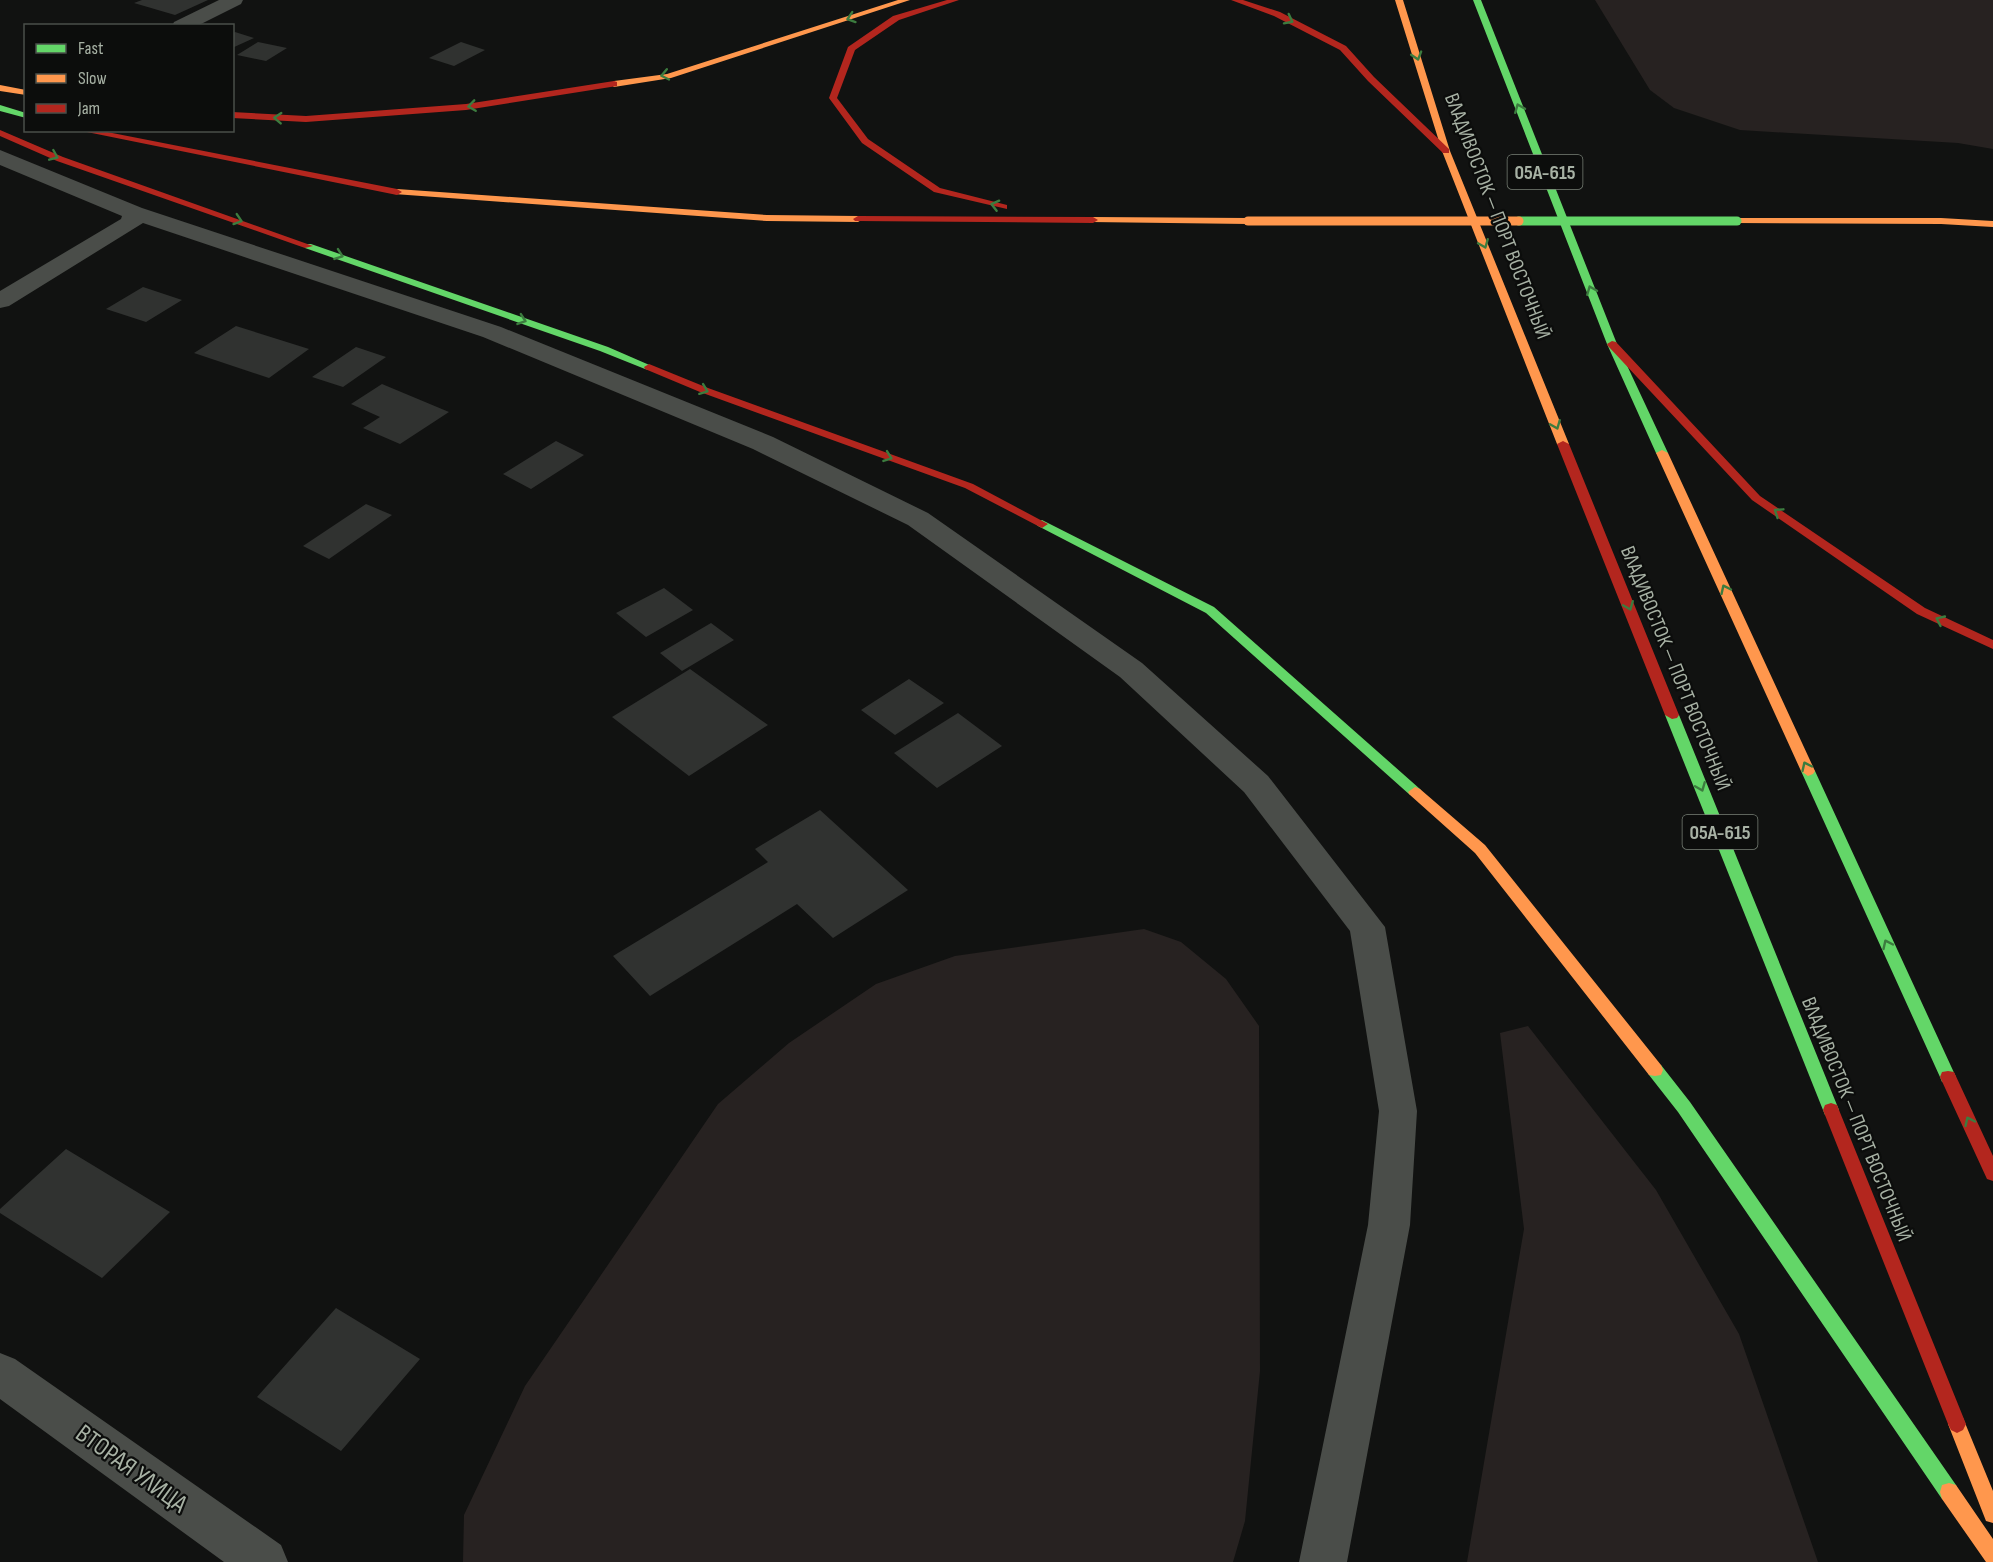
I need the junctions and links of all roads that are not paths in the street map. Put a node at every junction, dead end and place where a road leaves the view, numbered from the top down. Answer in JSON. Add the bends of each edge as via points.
{"nodes":[{"id":1,"x":234,"y":0,"type":"edge"},
{"id":2,"x":906,"y":0,"type":"edge"},
{"id":3,"x":955,"y":0,"type":"edge"},
{"id":4,"x":1234,"y":0,"type":"edge"},
{"id":5,"x":1400,"y":0,"type":"edge"},
{"id":6,"x":1477,"y":0,"type":"edge"},
{"id":7,"x":185,"y":24,"type":"edge"},
{"id":8,"x":0,"y":88,"type":"edge"},
{"id":9,"x":24,"y":93,"type":"edge"},
{"id":10,"x":0,"y":108,"type":"edge"},
{"id":11,"x":24,"y":115,"type":"edge"},
{"id":12,"x":234,"y":115,"type":"edge"},
{"id":13,"x":91,"y":132,"type":"edge"},
{"id":14,"x":0,"y":133,"type":"edge"},
{"id":15,"x":1446,"y":151,"type":"junction"},
{"id":16,"x":0,"y":157,"type":"edge"},
{"id":17,"x":134,"y":213,"type":"junction"},
{"id":18,"x":1052,"y":220,"type":"junction"},
{"id":19,"x":1993,"y":224,"type":"edge"},
{"id":20,"x":0,"y":301,"type":"edge"},
{"id":21,"x":1612,"y":344,"type":"junction"},
{"id":22,"x":1993,"y":645,"type":"edge"},
{"id":23,"x":1993,"y":1174,"type":"edge"},
{"id":24,"x":0,"y":1373,"type":"edge"},
{"id":25,"x":1993,"y":1514,"type":"edge"},
{"id":26,"x":1993,"y":1556,"type":"edge"},
{"id":27,"x":264,"y":1562,"type":"edge"},
{"id":28,"x":1323,"y":1562,"type":"edge"}],
"edges":[{"from":1,"to":7,"type":"street"},
{"from":2,"to":12,"type":"main road","one_way":true,"via":[[668,76],[466,107],[306,119]]},
{"from":18,"to":3,"type":"main road","one_way":true,"via":[[937,190],[865,141],[833,98],[851,49],[896,18]]},
{"from":4,"to":15,"type":"main road","one_way":true,"via":[[1277,14],[1343,48]]},
{"from":5,"to":15,"type":"main road","name":"ВЛАДИВОСТОК — ПОРТ ВОСТОЧНЫЙ","number":"05А-615","one_way":true},
{"from":21,"to":6,"type":"main road","number":"05А-615","one_way":true},
{"from":8,"to":9,"type":"main road"},
{"from":10,"to":11,"type":"main road"},
{"from":13,"to":18,"type":"main road","via":[[383,190],[767,218]]},
{"from":14,"to":26,"type":"main road","one_way":true,"via":[[92,170],[604,349],[704,390],[969,486],[1210,610],[1480,849],[1684,1107]]},
{"from":15,"to":25,"type":"main road","name":"ВЛАДИВОСТОК — ПОРТ ВОСТОЧНЫЙ","number":"05А-615","one_way":true},
{"from":16,"to":17,"type":"street"},
{"from":17,"to":20,"type":"street","via":[[132,222]]},
{"from":17,"to":28,"type":"street","via":[[492,332],[763,443],[918,519],[1131,670],[1256,784],[1366,927],[1398,1111],[1389,1225]]},
{"from":18,"to":19,"type":"main road","bridge":true},
{"from":22,"to":21,"type":"main road","one_way":true,"via":[[1921,611],[1756,498]]},
{"from":23,"to":21,"type":"main road","number":"05А-615","one_way":true},
{"from":24,"to":27,"type":"street","name":"ВТОРАЯ УЛИЦА"}]}
